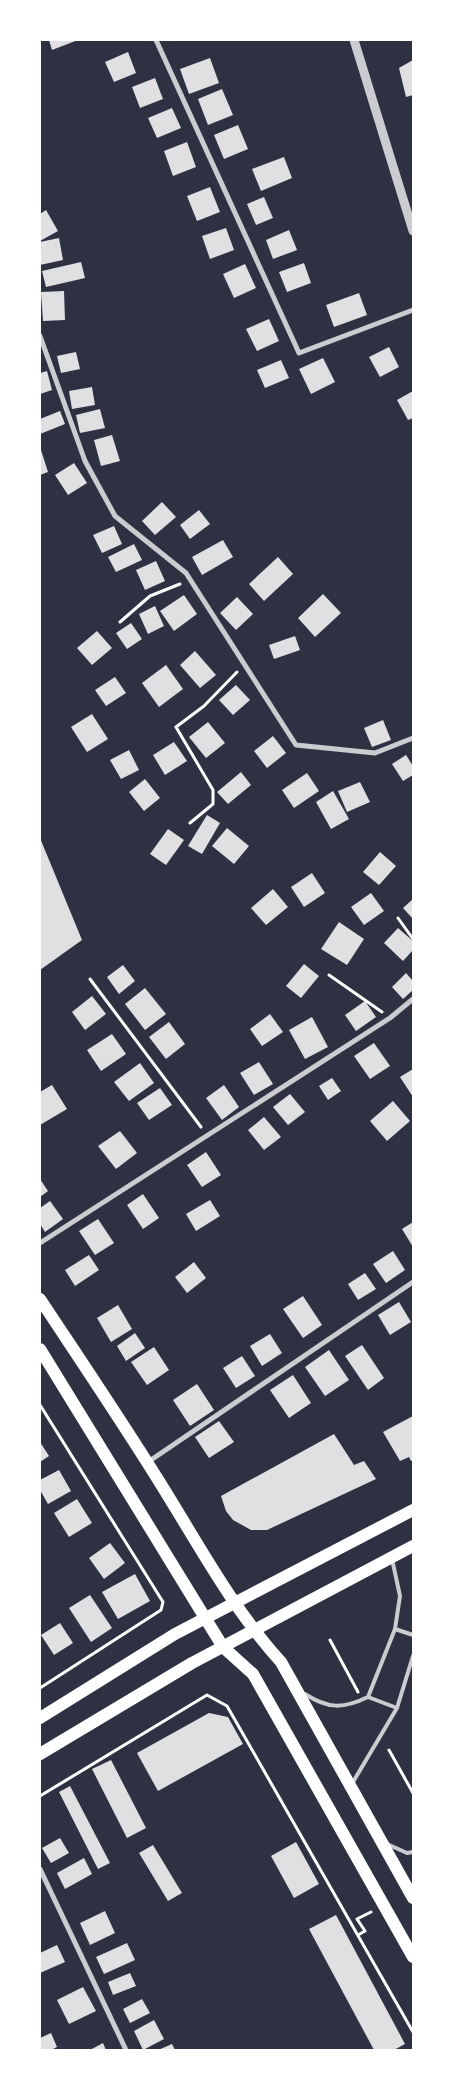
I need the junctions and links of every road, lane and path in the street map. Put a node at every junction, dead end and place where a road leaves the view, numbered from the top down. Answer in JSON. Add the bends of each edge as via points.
{"nodes":[{"id":1,"x":156,"y":40,"type":"edge"},
{"id":2,"x":354,"y":40,"type":"edge"},
{"id":3,"x":413,"y":231,"type":"edge"},
{"id":4,"x":413,"y":310,"type":"edge"},
{"id":5,"x":40,"y":336,"type":"edge"},
{"id":6,"x":190,"y":580,"type":"junction"},
{"id":7,"x":120,"y":622,"type":"dead end"},
{"id":8,"x":244,"y":665,"type":"junction"},
{"id":9,"x":413,"y":738,"type":"edge"},
{"id":10,"x":190,"y":823,"type":"dead end"},
{"id":11,"x":398,"y":918,"type":"dead end"},
{"id":12,"x":413,"y":939,"type":"edge"},
{"id":13,"x":329,"y":975,"type":"dead end"},
{"id":14,"x":90,"y":979,"type":"dead end"},
{"id":15,"x":413,"y":999,"type":"edge"},
{"id":16,"x":390,"y":1018,"type":"junction"},
{"id":17,"x":208,"y":1136,"type":"junction"},
{"id":18,"x":40,"y":1243,"type":"edge"},
{"id":19,"x":413,"y":1282,"type":"edge"},
{"id":20,"x":40,"y":1299,"type":"edge"},
{"id":21,"x":40,"y":1349,"type":"edge"},
{"id":22,"x":40,"y":1405,"type":"edge"},
{"id":23,"x":147,"y":1462,"type":"junction"},
{"id":24,"x":413,"y":1510,"type":"edge"},
{"id":25,"x":413,"y":1546,"type":"edge"},
{"id":26,"x":391,"y":1557,"type":"junction"},
{"id":27,"x":234,"y":1603,"type":"junction"},
{"id":28,"x":206,"y":1618,"type":"junction"},
{"id":29,"x":395,"y":1629,"type":"junction"},
{"id":30,"x":253,"y":1631,"type":"junction"},
{"id":31,"x":413,"y":1635,"type":"edge"},
{"id":32,"x":330,"y":1640,"type":"dead end"},
{"id":33,"x":223,"y":1647,"type":"junction"},
{"id":34,"x":413,"y":1656,"type":"edge"},
{"id":35,"x":292,"y":1683,"type":"junction"},
{"id":36,"x":40,"y":1688,"type":"edge"},
{"id":37,"x":368,"y":1697,"type":"junction"},
{"id":38,"x":362,"y":1700,"type":"junction"},
{"id":39,"x":397,"y":1708,"type":"junction"},
{"id":40,"x":40,"y":1718,"type":"edge"},
{"id":41,"x":389,"y":1750,"type":"dead end"},
{"id":42,"x":40,"y":1754,"type":"edge"},
{"id":43,"x":350,"y":1786,"type":"junction"},
{"id":44,"x":413,"y":1793,"type":"edge"},
{"id":45,"x":40,"y":1796,"type":"edge"},
{"id":46,"x":380,"y":1840,"type":"junction"},
{"id":47,"x":413,"y":1852,"type":"edge"},
{"id":48,"x":40,"y":1869,"type":"edge"},
{"id":49,"x":413,"y":1898,"type":"edge"},
{"id":50,"x":357,"y":1919,"type":"dead end"},
{"id":51,"x":358,"y":1935,"type":"junction"},
{"id":52,"x":413,"y":1957,"type":"edge"},
{"id":53,"x":413,"y":2032,"type":"edge"},
{"id":54,"x":126,"y":2050,"type":"edge"}],
"edges":[{"from":1,"to":4,"type":"street","via":[[299,353]]},
{"from":2,"to":3,"type":"street"},
{"from":5,"to":6,"type":"street","via":[[85,461],[115,516]]},
{"from":6,"to":7,"type":"path","via":[[150,596]]},
{"from":6,"to":8,"type":"street"},
{"from":8,"to":9,"type":"street","via":[[296,744],[375,753]]},
{"from":8,"to":10,"type":"path","via":[[204,706],[176,727],[213,790],[213,804]]},
{"from":11,"to":12,"type":"path"},
{"from":13,"to":16,"type":"path"},
{"from":14,"to":17,"type":"path"},
{"from":15,"to":16,"type":"street"},
{"from":16,"to":17,"type":"street"},
{"from":17,"to":18,"type":"street"},
{"from":19,"to":23,"type":"street"},
{"from":20,"to":23,"type":"main road"},
{"from":21,"to":28,"type":"main road"},
{"from":22,"to":36,"type":"path","via":[[163,1602],[161,1610]]},
{"from":23,"to":27,"type":"main road"},
{"from":24,"to":27,"type":"main road"},
{"from":25,"to":26,"type":"main road"},
{"from":26,"to":29,"type":"lane","via":[[400,1596]]},
{"from":26,"to":30,"type":"main road"},
{"from":27,"to":28,"type":"main road"},
{"from":27,"to":30,"type":"main road"},
{"from":28,"to":33,"type":"main road"},
{"from":28,"to":40,"type":"main road"},
{"from":29,"to":31,"type":"lane"},
{"from":29,"to":37,"type":"lane"},
{"from":30,"to":33,"type":"main road"},
{"from":30,"to":35,"type":"main road","via":[[281,1662]]},
{"from":32,"to":38,"type":"path"},
{"from":33,"to":42,"type":"main road"},
{"from":33,"to":52,"type":"main road","via":[[253,1674]]},
{"from":34,"to":39,"type":"lane"},
{"from":35,"to":38,"type":"lane","via":[[304,1694],[327,1706]]},
{"from":35,"to":43,"type":"main road"},
{"from":37,"to":38,"type":"lane"},
{"from":37,"to":39,"type":"lane"},
{"from":39,"to":43,"type":"lane"},
{"from":41,"to":44,"type":"path"},
{"from":43,"to":46,"type":"main road"},
{"from":45,"to":51,"type":"path","via":[[207,1695],[228,1706]]},
{"from":46,"to":47,"type":"lane","via":[[407,1853]]},
{"from":46,"to":49,"type":"main road"},
{"from":48,"to":54,"type":"street"},
{"from":50,"to":51,"type":"path","via":[[365,1931]]},
{"from":51,"to":53,"type":"path"}]}
